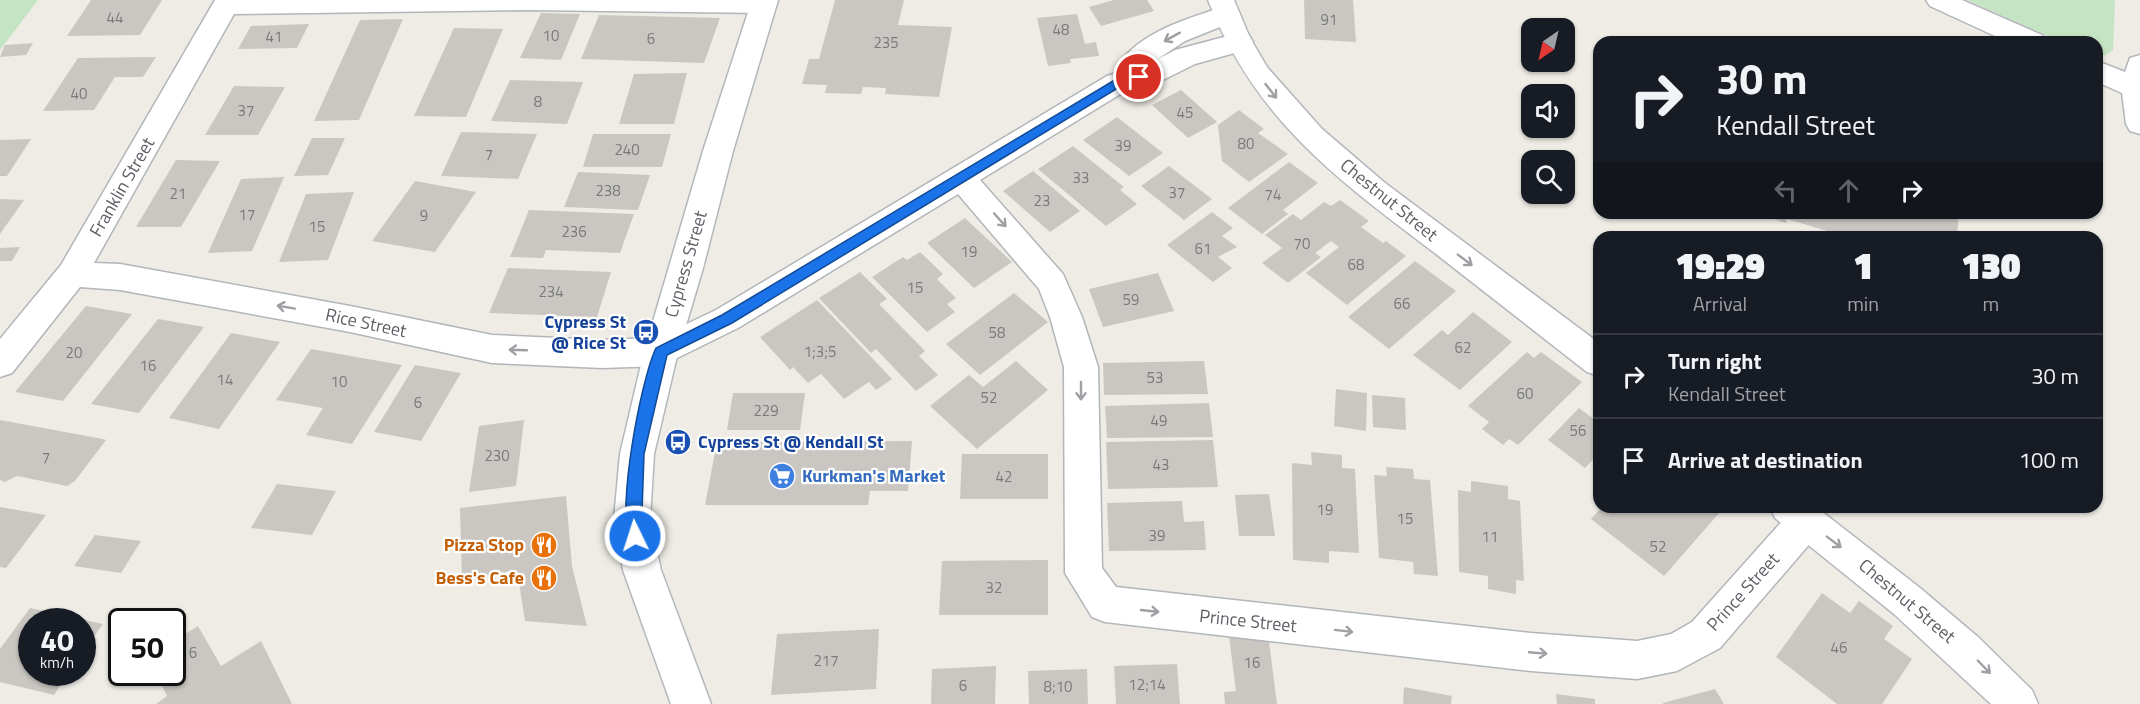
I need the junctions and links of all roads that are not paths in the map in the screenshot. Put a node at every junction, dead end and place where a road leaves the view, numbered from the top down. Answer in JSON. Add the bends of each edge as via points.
{"nodes":[{"id":1,"x":1939,"y":0,"type":"edge"},
{"id":2,"x":765,"y":2,"type":"edge"},
{"id":3,"x":226,"y":3,"type":"edge"},
{"id":4,"x":1229,"y":19,"type":"edge"},
{"id":5,"x":2019,"y":36,"type":"edge"},
{"id":6,"x":2103,"y":72,"type":"edge"},
{"id":7,"x":2138,"y":77,"type":"edge"},
{"id":8,"x":2140,"y":124,"type":"edge"},
{"id":9,"x":960,"y":177,"type":"junction"},
{"id":10,"x":72,"y":274,"type":"junction"},
{"id":11,"x":661,"y":352,"type":"junction"},
{"id":12,"x":1593,"y":357,"type":"edge"},
{"id":13,"x":0,"y":363,"type":"edge"},
{"id":14,"x":1797,"y":514,"type":"edge"},
{"id":15,"x":691,"y":704,"type":"edge"},
{"id":16,"x":2018,"y":704,"type":"edge"}],
"edges":[{"from":1,"to":5,"type":"street"},
{"from":2,"to":3,"type":"street"},
{"from":2,"to":11,"type":"street","name":"Cypress Street"},
{"from":3,"to":10,"type":"street","name":"Franklin Street"},
{"from":4,"to":9,"type":"street","via":[[1185,57],[1120,83]]},
{"from":4,"to":12,"type":"street","name":"Chestnut Street","one_way":true,"via":[[1258,74],[1286,110],[1341,162]]},
{"from":6,"to":7,"type":"street"},
{"from":7,"to":8,"type":"street"},
{"from":9,"to":11,"type":"street","via":[[727,319]]},
{"from":9,"to":14,"type":"street","name":"Prince Street","one_way":true,"via":[[1052,283],[1066,317],[1081,367],[1084,573],[1105,604],[1531,652],[1637,660],[1677,652],[1706,635]]},
{"from":11,"to":10,"type":"street","name":"Rice Street","one_way":true,"via":[[492,350],[350,319],[131,279]]},
{"from":10,"to":13,"type":"street","name":"Franklin Street"},
{"from":11,"to":15,"type":"street","name":"Cypress Street","via":[[637,454],[632,519],[642,570]]},
{"from":14,"to":16,"type":"street","name":"Chestnut Street","one_way":true,"via":[[1928,616]]}]}
